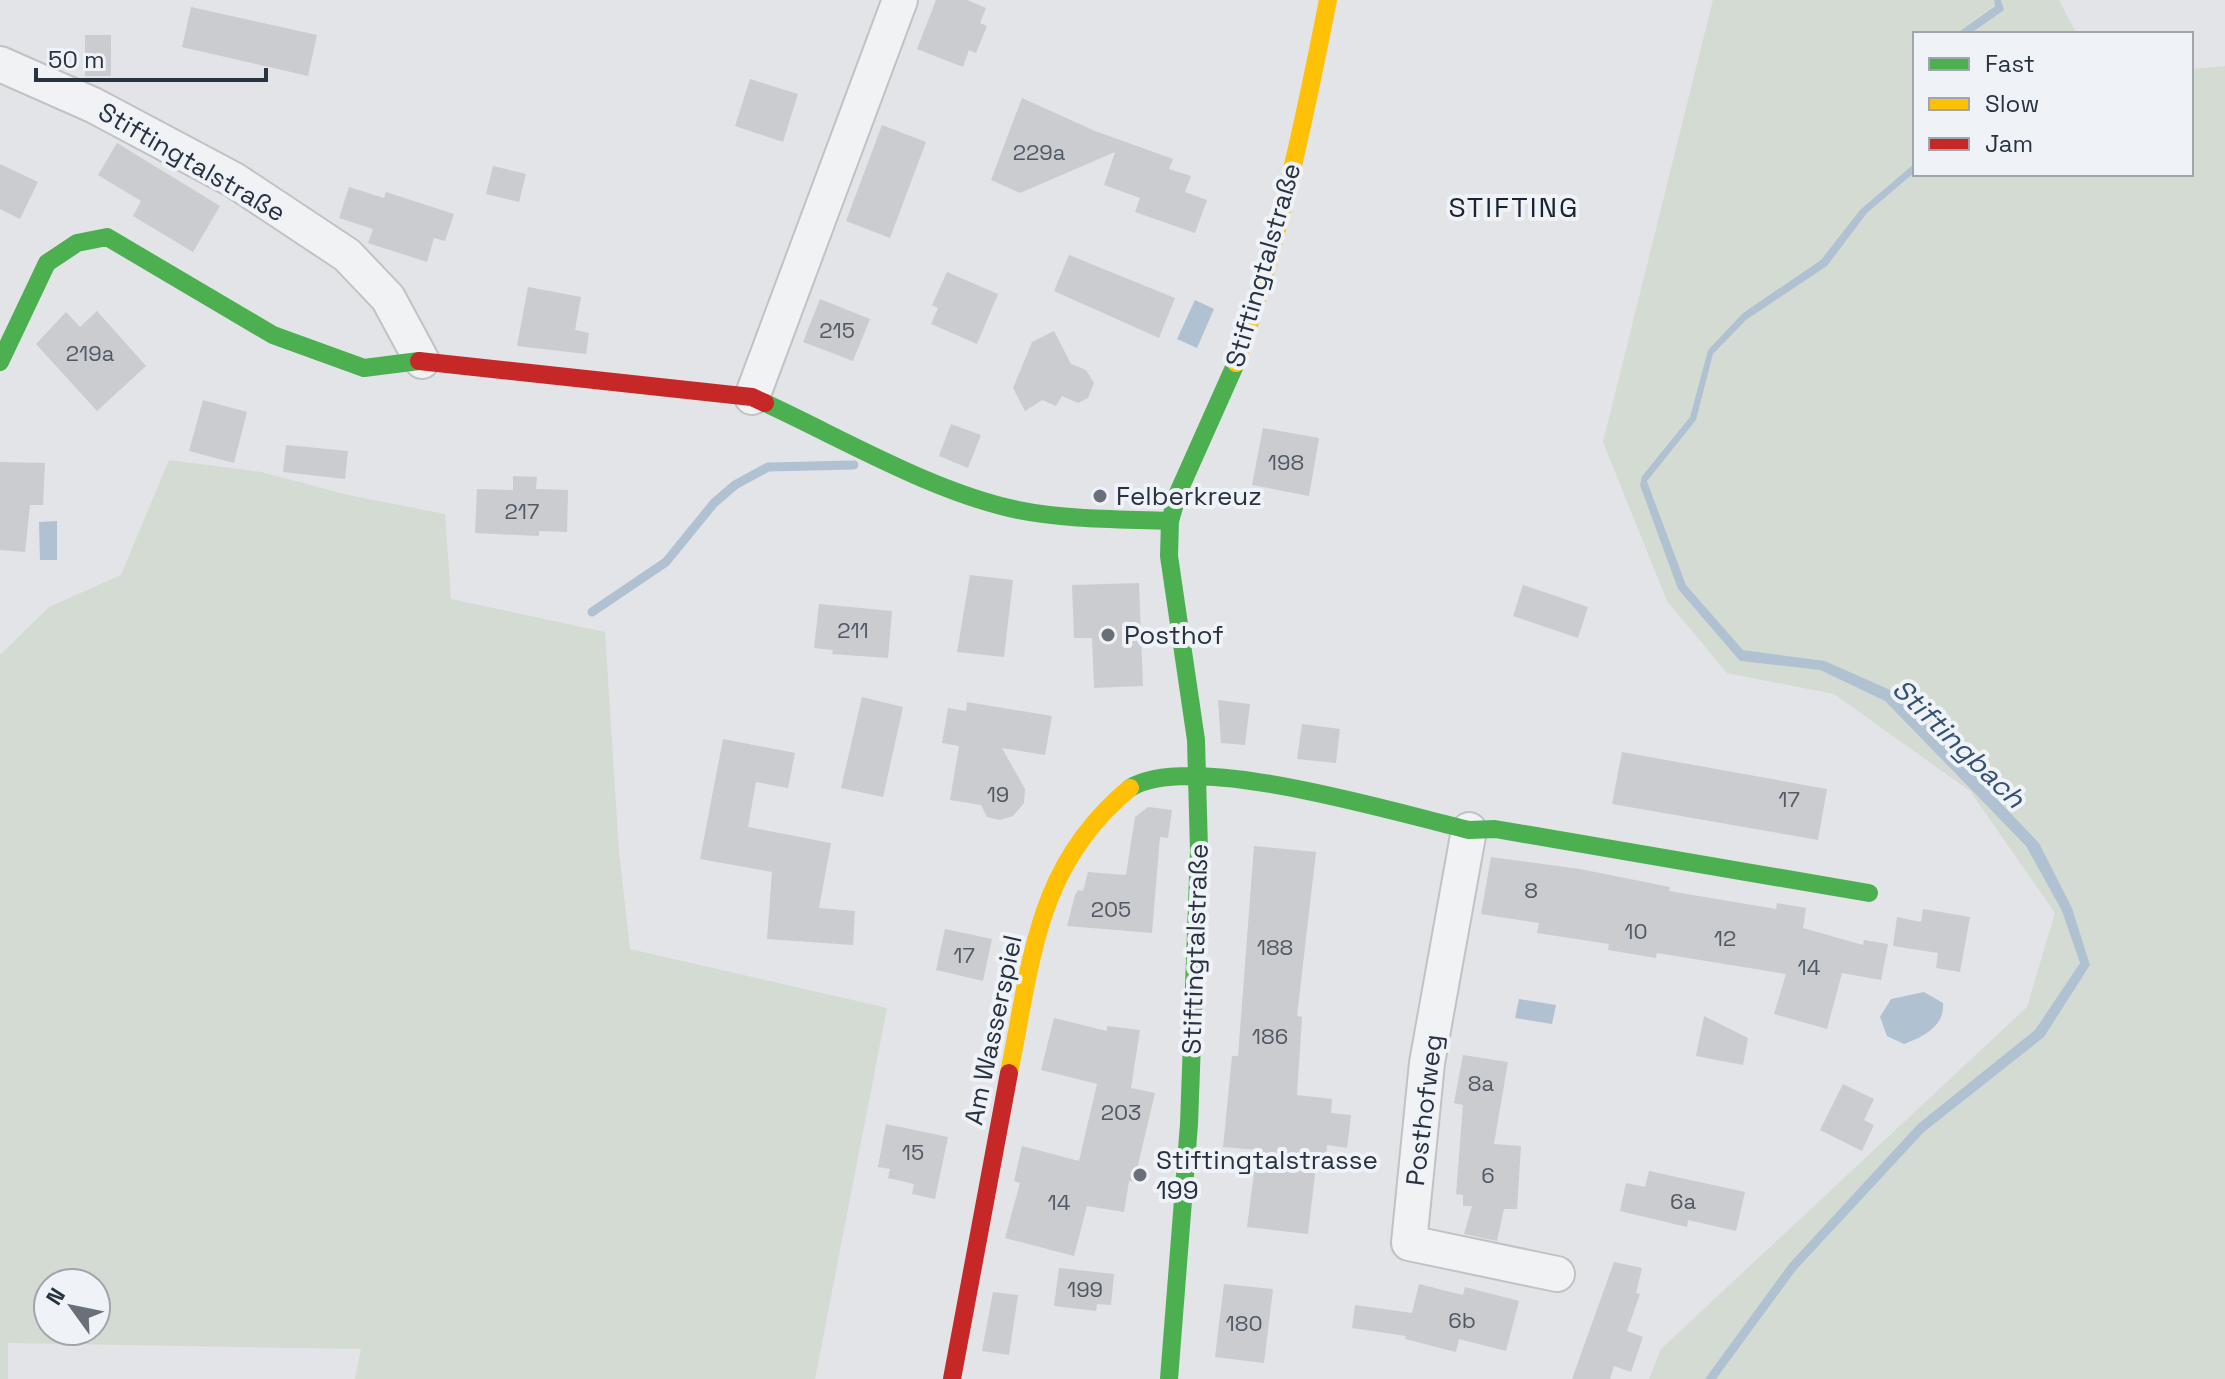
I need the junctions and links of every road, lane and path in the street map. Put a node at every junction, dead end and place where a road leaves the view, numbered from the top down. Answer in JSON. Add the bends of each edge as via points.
{"nodes":[{"id":1,"x":900,"y":0,"type":"edge"},
{"id":2,"x":1328,"y":0,"type":"edge"},
{"id":3,"x":0,"y":64,"type":"edge"},
{"id":4,"x":422,"y":361,"type":"junction"},
{"id":5,"x":0,"y":362,"type":"edge"},
{"id":6,"x":752,"y":397,"type":"junction"},
{"id":7,"x":1170,"y":521,"type":"junction"},
{"id":8,"x":1198,"y":775,"type":"junction"},
{"id":9,"x":1469,"y":830,"type":"junction"},
{"id":10,"x":1869,"y":893,"type":"dead end"},
{"id":11,"x":1557,"y":1274,"type":"dead end"},
{"id":12,"x":952,"y":1379,"type":"edge"},
{"id":13,"x":1169,"y":1379,"type":"edge"}],
"edges":[{"from":1,"to":6,"type":"street"},
{"from":2,"to":7,"type":"street","name":"Stiftingtalstraße","via":[[1284,205],[1251,327]]},
{"from":3,"to":4,"type":"street","name":"Stiftingtalstraße","via":[[93,105],[234,180],[347,255],[388,298]]},
{"from":4,"to":5,"type":"street","via":[[364,368],[273,335],[107,237],[77,243],[47,263]]},
{"from":4,"to":6,"type":"street"},
{"from":6,"to":7,"type":"street","via":[[953,490],[1003,505],[1068,518]]},
{"from":7,"to":8,"type":"street","name":"Stiftingtalstraße","via":[[1169,556]]},
{"from":8,"to":9,"type":"street"},
{"from":8,"to":12,"type":"street","name":"Am Wasserspiel","via":[[1143,780],[1119,797],[1085,835],[1053,884],[1011,1063]]},
{"from":8,"to":13,"type":"street","name":"Stiftingtalstraße","via":[[1193,1053]]},
{"from":9,"to":10,"type":"street","via":[[1495,829]]},
{"from":9,"to":11,"type":"street","name":"Posthofweg","via":[[1427,1063],[1409,1243]]}]}
